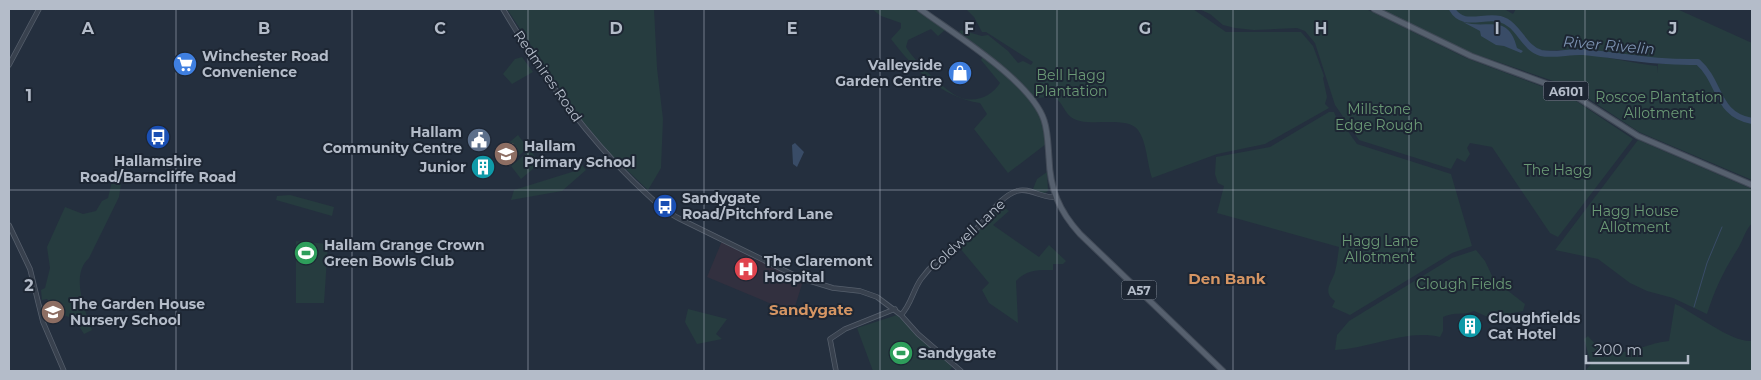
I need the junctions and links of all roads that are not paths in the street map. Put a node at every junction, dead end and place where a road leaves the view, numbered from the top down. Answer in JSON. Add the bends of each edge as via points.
{"nodes":[{"id":1,"x":39,"y":9,"type":"edge"},
{"id":2,"x":503,"y":9,"type":"edge"},
{"id":3,"x":920,"y":9,"type":"edge"},
{"id":4,"x":1374,"y":9,"type":"edge"},
{"id":5,"x":9,"y":65,"type":"edge"},
{"id":6,"x":1752,"y":185,"type":"edge"},
{"id":7,"x":1054,"y":196,"type":"junction"},
{"id":8,"x":9,"y":225,"type":"edge"},
{"id":9,"x":894,"y":310,"type":"junction"},
{"id":10,"x":901,"y":315,"type":"junction"},
{"id":11,"x":64,"y":371,"type":"edge"},
{"id":12,"x":836,"y":371,"type":"edge"},
{"id":13,"x":961,"y":371,"type":"edge"},
{"id":14,"x":1223,"y":371,"type":"edge"}],
"edges":[{"from":1,"to":5,"type":"street"},
{"from":2,"to":9,"type":"street","name":"Redmires Road","via":[[574,116],[615,163],[662,208],[800,278],[833,288],[868,293]]},
{"from":3,"to":7,"type":"main road","number":"A57","via":[[983,55],[1032,98],[1047,133]]},
{"from":4,"to":6,"type":"main road","number":"A6101","via":[[1471,56],[1569,92],[1638,136]]},
{"from":7,"to":10,"type":"street","name":"Coldwell Lane","via":[[1044,197],[1023,190],[1002,201],[975,230],[932,265]]},
{"from":7,"to":14,"type":"main road","number":"A57","via":[[1063,214],[1080,234]]},
{"from":8,"to":11,"type":"street","via":[[30,269],[43,322]]},
{"from":9,"to":10,"type":"street","name":"Redmires Road"},
{"from":9,"to":12,"type":"street","via":[[845,329],[830,339]]},
{"from":10,"to":13,"type":"street","name":"Redmires Road"}]}
